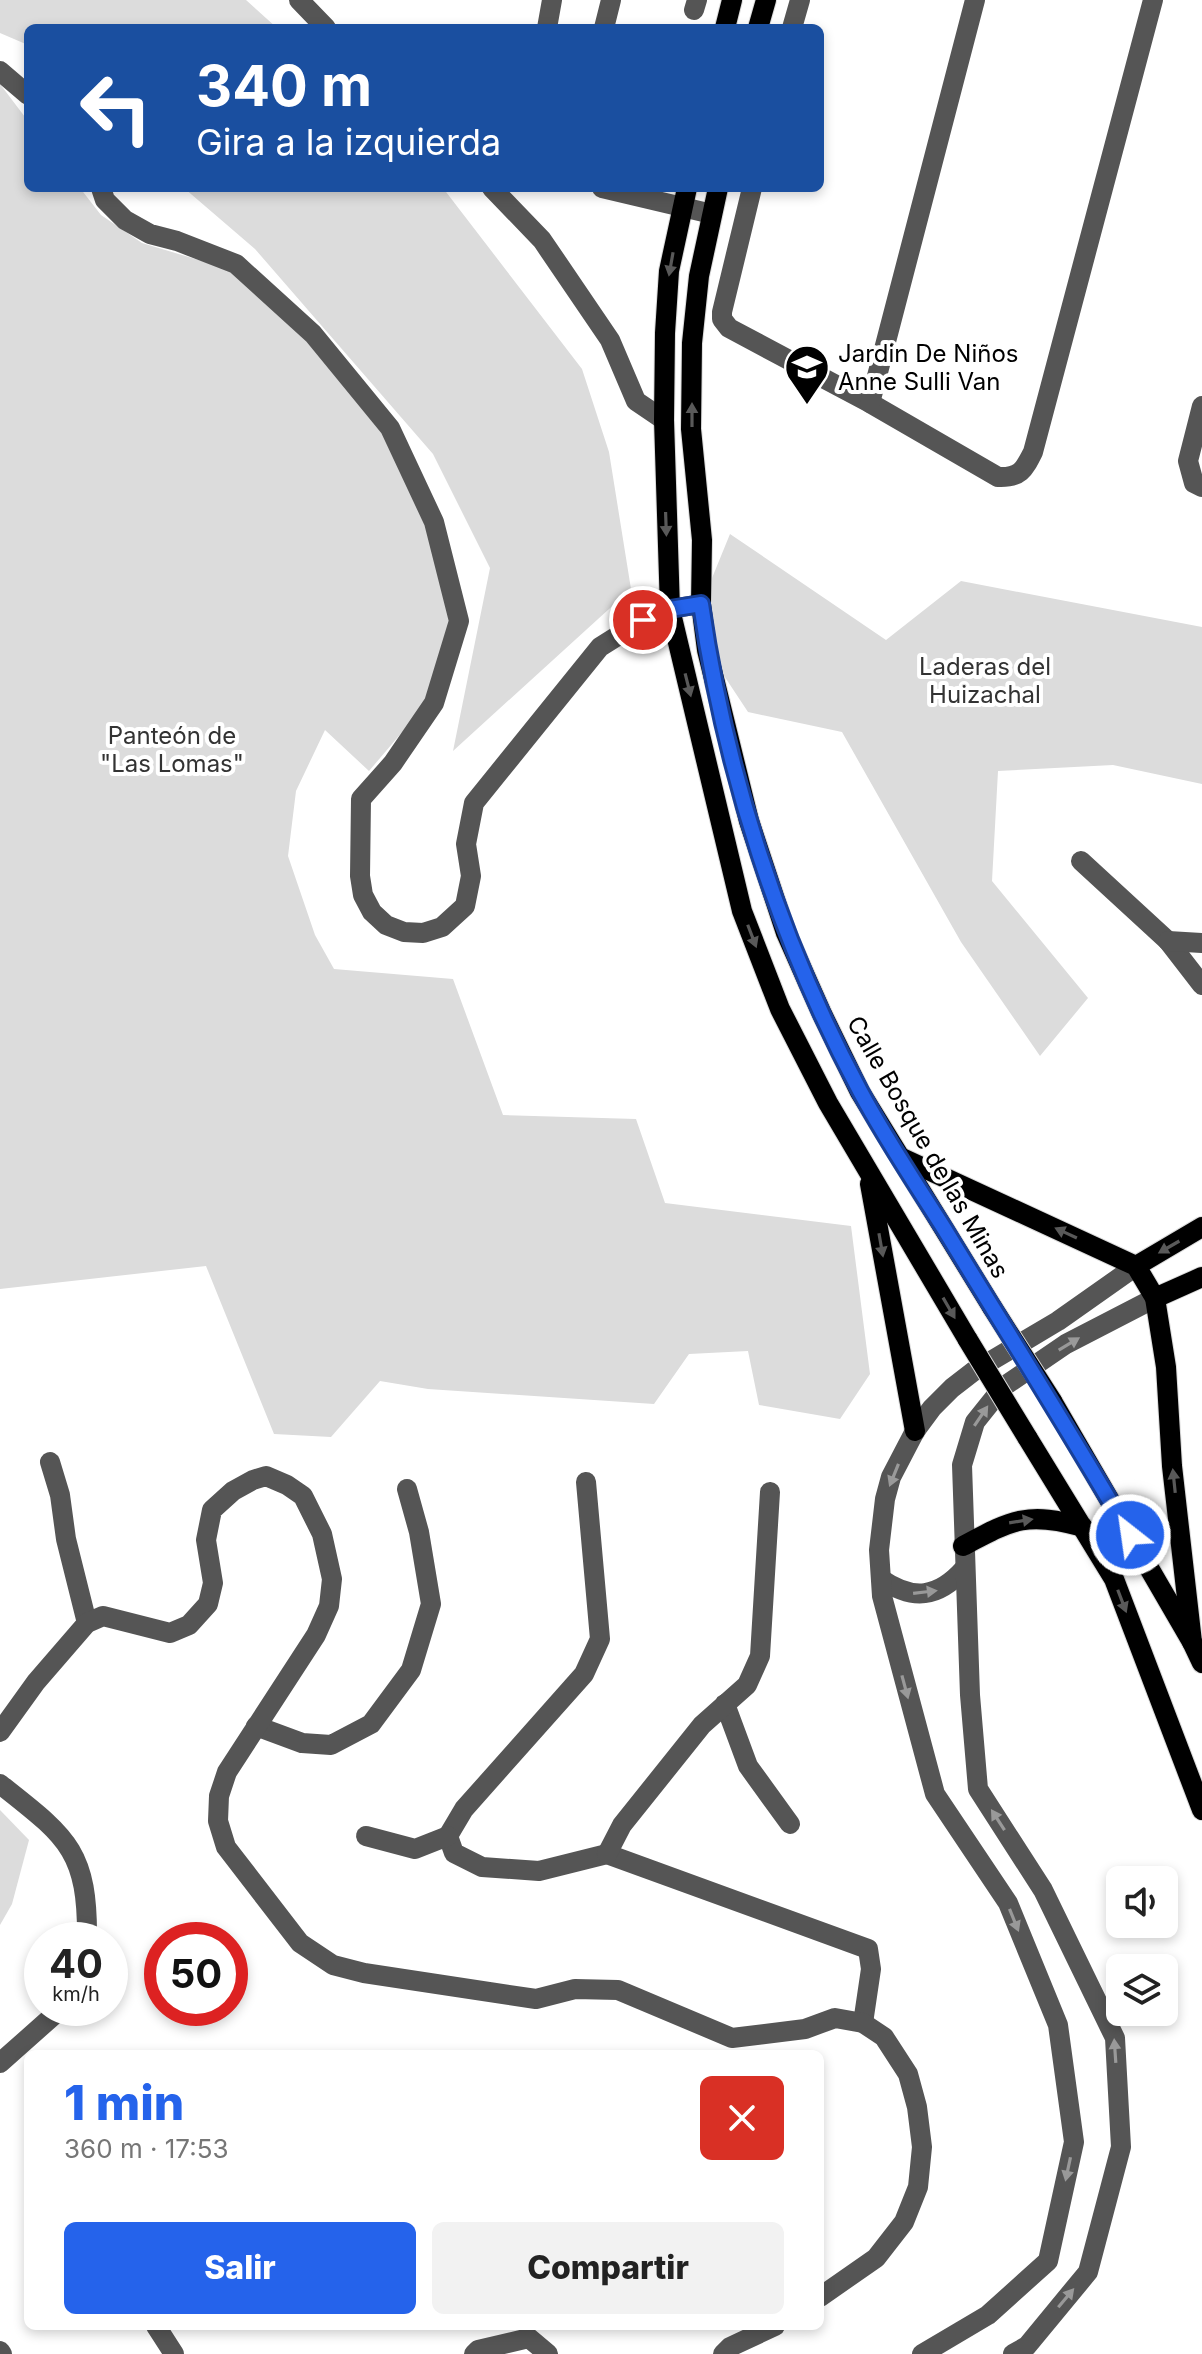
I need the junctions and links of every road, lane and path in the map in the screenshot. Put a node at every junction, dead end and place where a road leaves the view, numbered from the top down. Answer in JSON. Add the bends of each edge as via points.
{"nodes":[{"id":1,"x":299,"y":0,"type":"edge"},
{"id":2,"x":552,"y":0,"type":"edge"},
{"id":3,"x":611,"y":0,"type":"edge"},
{"id":4,"x":732,"y":0,"type":"edge"},
{"id":5,"x":766,"y":0,"type":"edge"},
{"id":6,"x":800,"y":0,"type":"edge"},
{"id":7,"x":975,"y":0,"type":"edge"},
{"id":8,"x":1153,"y":0,"type":"edge"},
{"id":9,"x":322,"y":24,"type":"edge"},
{"id":10,"x":548,"y":24,"type":"edge"},
{"id":11,"x":605,"y":24,"type":"edge"},
{"id":12,"x":726,"y":24,"type":"edge"},
{"id":13,"x":759,"y":24,"type":"edge"},
{"id":14,"x":793,"y":24,"type":"edge"},
{"id":15,"x":0,"y":71,"type":"edge"},
{"id":16,"x":24,"y":92,"type":"edge"},
{"id":17,"x":102,"y":192,"type":"edge"},
{"id":18,"x":496,"y":192,"type":"edge"},
{"id":19,"x":639,"y":192,"type":"edge"},
{"id":20,"x":717,"y":192,"type":"edge"},
{"id":21,"x":751,"y":192,"type":"edge"},
{"id":22,"x":685,"y":197,"type":"edge"},
{"id":23,"x":712,"y":214,"type":"junction"},
{"id":24,"x":870,"y":403,"type":"junction"},
{"id":25,"x":1202,"y":406,"type":"edge"},
{"id":26,"x":664,"y":420,"type":"junction"},
{"id":27,"x":1202,"y":487,"type":"edge"},
{"id":28,"x":701,"y":604,"type":"junction"},
{"id":29,"x":670,"y":609,"type":"junction"},
{"id":30,"x":1081,"y":861,"type":"dead end"},
{"id":31,"x":1168,"y":941,"type":"junction"},
{"id":32,"x":1202,"y":943,"type":"edge"},
{"id":33,"x":1202,"y":985,"type":"edge"},
{"id":34,"x":900,"y":1157,"type":"junction"},
{"id":35,"x":867,"y":1169,"type":"junction"},
{"id":36,"x":1202,"y":1227,"type":"edge"},
{"id":37,"x":1136,"y":1266,"type":"junction"},
{"id":38,"x":1202,"y":1277,"type":"edge"},
{"id":39,"x":1155,"y":1298,"type":"junction"},
{"id":40,"x":915,"y":1431,"type":"junction"},
{"id":41,"x":50,"y":1462,"type":"dead end"},
{"id":42,"x":586,"y":1482,"type":"dead end"},
{"id":43,"x":407,"y":1489,"type":"dead end"},
{"id":44,"x":770,"y":1492,"type":"dead end"},
{"id":45,"x":1083,"y":1527,"type":"junction"},
{"id":46,"x":963,"y":1546,"type":"junction"},
{"id":47,"x":964,"y":1569,"type":"junction"},
{"id":48,"x":881,"y":1579,"type":"junction"},
{"id":49,"x":87,"y":1623,"type":"junction"},
{"id":50,"x":1192,"y":1642,"type":"junction"},
{"id":51,"x":1202,"y":1663,"type":"edge"},
{"id":52,"x":725,"y":1704,"type":"junction"},
{"id":53,"x":256,"y":1726,"type":"junction"},
{"id":54,"x":0,"y":1732,"type":"edge"},
{"id":55,"x":0,"y":1784,"type":"edge"},
{"id":56,"x":1202,"y":1810,"type":"edge"},
{"id":57,"x":790,"y":1824,"type":"dead end"},
{"id":58,"x":366,"y":1836,"type":"dead end"},
{"id":59,"x":451,"y":1844,"type":"junction"},
{"id":60,"x":607,"y":1854,"type":"junction"},
{"id":61,"x":87,"y":1922,"type":"edge"},
{"id":62,"x":863,"y":2023,"type":"junction"},
{"id":63,"x":42,"y":2026,"type":"edge"},
{"id":64,"x":0,"y":2063,"type":"edge"},
{"id":65,"x":824,"y":2294,"type":"edge"},
{"id":66,"x":159,"y":2330,"type":"edge"},
{"id":67,"x":766,"y":2330,"type":"edge"},
{"id":68,"x":174,"y":2354,"type":"edge"},
{"id":69,"x":474,"y":2354,"type":"edge"},
{"id":70,"x":548,"y":2354,"type":"edge"},
{"id":71,"x":723,"y":2354,"type":"edge"},
{"id":72,"x":922,"y":2354,"type":"edge"},
{"id":73,"x":1013,"y":2354,"type":"edge"}],
"edges":[{"from":1,"to":9,"type":"street"},
{"from":2,"to":10,"type":"street"},
{"from":3,"to":11,"type":"street"},
{"from":4,"to":12,"type":"main road"},
{"from":5,"to":13,"type":"main road"},
{"from":6,"to":14,"type":"street"},
{"from":7,"to":24,"type":"street"},
{"from":8,"to":24,"type":"street","via":[[1025,468],[1012,478],[998,477]]},
{"from":15,"to":16,"type":"street"},
{"from":17,"to":29,"type":"street","via":[[137,227],[236,264],[313,334],[390,428],[434,522],[459,621],[434,703],[361,799],[363,895],[386,925],[423,933],[442,927],[465,906],[471,876],[466,844],[474,803],[600,647]]},
{"from":18,"to":26,"type":"street","via":[[551,252],[610,340],[636,401]]},
{"from":19,"to":22,"type":"street"},
{"from":20,"to":23,"type":"main road","name":"Calle Bosque de las Minas"},
{"from":21,"to":24,"type":"street","via":[[722,319],[729,328]]},
{"from":22,"to":23,"type":"street"},
{"from":22,"to":26,"type":"main road","one_way":true,"via":[[669,271]]},
{"from":28,"to":23,"type":"main road","name":"Calle Bosque de las Minas","one_way":true,"via":[[692,343]]},
{"from":25,"to":27,"type":"street","via":[[1188,461],[1194,483]]},
{"from":26,"to":29,"type":"main road","one_way":true},
{"from":28,"to":29,"type":"street"},
{"from":28,"to":34,"type":"main road","name":"Calle Bosque de las Minas","via":[[707,650],[749,821],[786,933],[860,1092]]},
{"from":29,"to":35,"type":"main road","one_way":true,"via":[[742,911],[780,1009]]},
{"from":30,"to":31,"type":"street"},
{"from":31,"to":32,"type":"street"},
{"from":31,"to":33,"type":"street"},
{"from":37,"to":34,"type":"main road","one_way":true},
{"from":34,"to":50,"type":"main road","name":"Calle Bosque de las Minas","bridge":true,"via":[[1052,1401]]},
{"from":35,"to":40,"type":"main road","one_way":true},
{"from":35,"to":45,"type":"main road","one_way":true,"bridge":true},
{"from":36,"to":37,"type":"main road","one_way":true},
{"from":37,"to":39,"type":"main road"},
{"from":37,"to":40,"type":"street","via":[[974,1371],[932,1408]]},
{"from":38,"to":39,"type":"main road"},
{"from":46,"to":39,"type":"street","one_way":true,"via":[[962,1465],[975,1422],[1003,1387],[1066,1344]]},
{"from":50,"to":39,"type":"main road","one_way":true},
{"from":40,"to":48,"type":"street","one_way":true,"via":[[885,1499]]},
{"from":41,"to":49,"type":"street"},
{"from":42,"to":59,"type":"street","via":[[600,1639],[584,1674],[464,1809]]},
{"from":43,"to":53,"type":"street","via":[[431,1604],[411,1670],[371,1724],[331,1745],[302,1743]]},
{"from":44,"to":52,"type":"street","via":[[760,1656],[747,1685]]},
{"from":46,"to":45,"type":"main road","one_way":true,"via":[[1008,1523],[1059,1520]]},
{"from":45,"to":56,"type":"main road","one_way":true,"via":[[1114,1579]]},
{"from":46,"to":47,"type":"street"},
{"from":48,"to":47,"type":"street","one_way":true,"via":[[897,1590],[934,1592]]},
{"from":73,"to":47,"type":"street","one_way":true,"via":[[1027,2346],[1088,2272],[1121,2147],[1116,2054],[1115,2038],[1043,1890],[978,1789]]},
{"from":48,"to":72,"type":"street","one_way":true,"via":[[885,1612],[935,1794],[1008,1903],[1058,2025],[1074,2142],[1048,2261],[988,2315]]},
{"from":49,"to":53,"type":"street","via":[[103,1616],[170,1633],[189,1625],[208,1604],[213,1583],[206,1540],[212,1510],[253,1480],[266,1476],[287,1485],[303,1496],[322,1534],[332,1579],[329,1606]]},
{"from":49,"to":54,"type":"street"},
{"from":50,"to":51,"type":"main road","name":"Calle Bosque de las Minas"},
{"from":52,"to":57,"type":"street","via":[[748,1766]]},
{"from":52,"to":60,"type":"street","via":[[622,1825]]},
{"from":53,"to":62,"type":"street","via":[[227,1772],[219,1796],[218,1821],[226,1847],[300,1943],[333,1965],[536,1999],[575,1989],[618,1990],[732,2038],[805,2029],[835,2018]]},
{"from":55,"to":61,"type":"street","via":[[66,1840],[81,1869]]},
{"from":58,"to":59,"type":"street","via":[[415,1849]]},
{"from":59,"to":60,"type":"street","via":[[482,1867],[539,1871]]},
{"from":60,"to":62,"type":"street","via":[[868,1949],[871,1969]]},
{"from":62,"to":65,"type":"street","via":[[884,2037],[908,2074],[922,2147],[918,2187],[904,2222],[876,2258]]},
{"from":63,"to":64,"type":"street"},
{"from":66,"to":68,"type":"street"},
{"from":67,"to":71,"type":"street"},
{"from":69,"to":70,"type":"street","via":[[529,2338]]}]}
